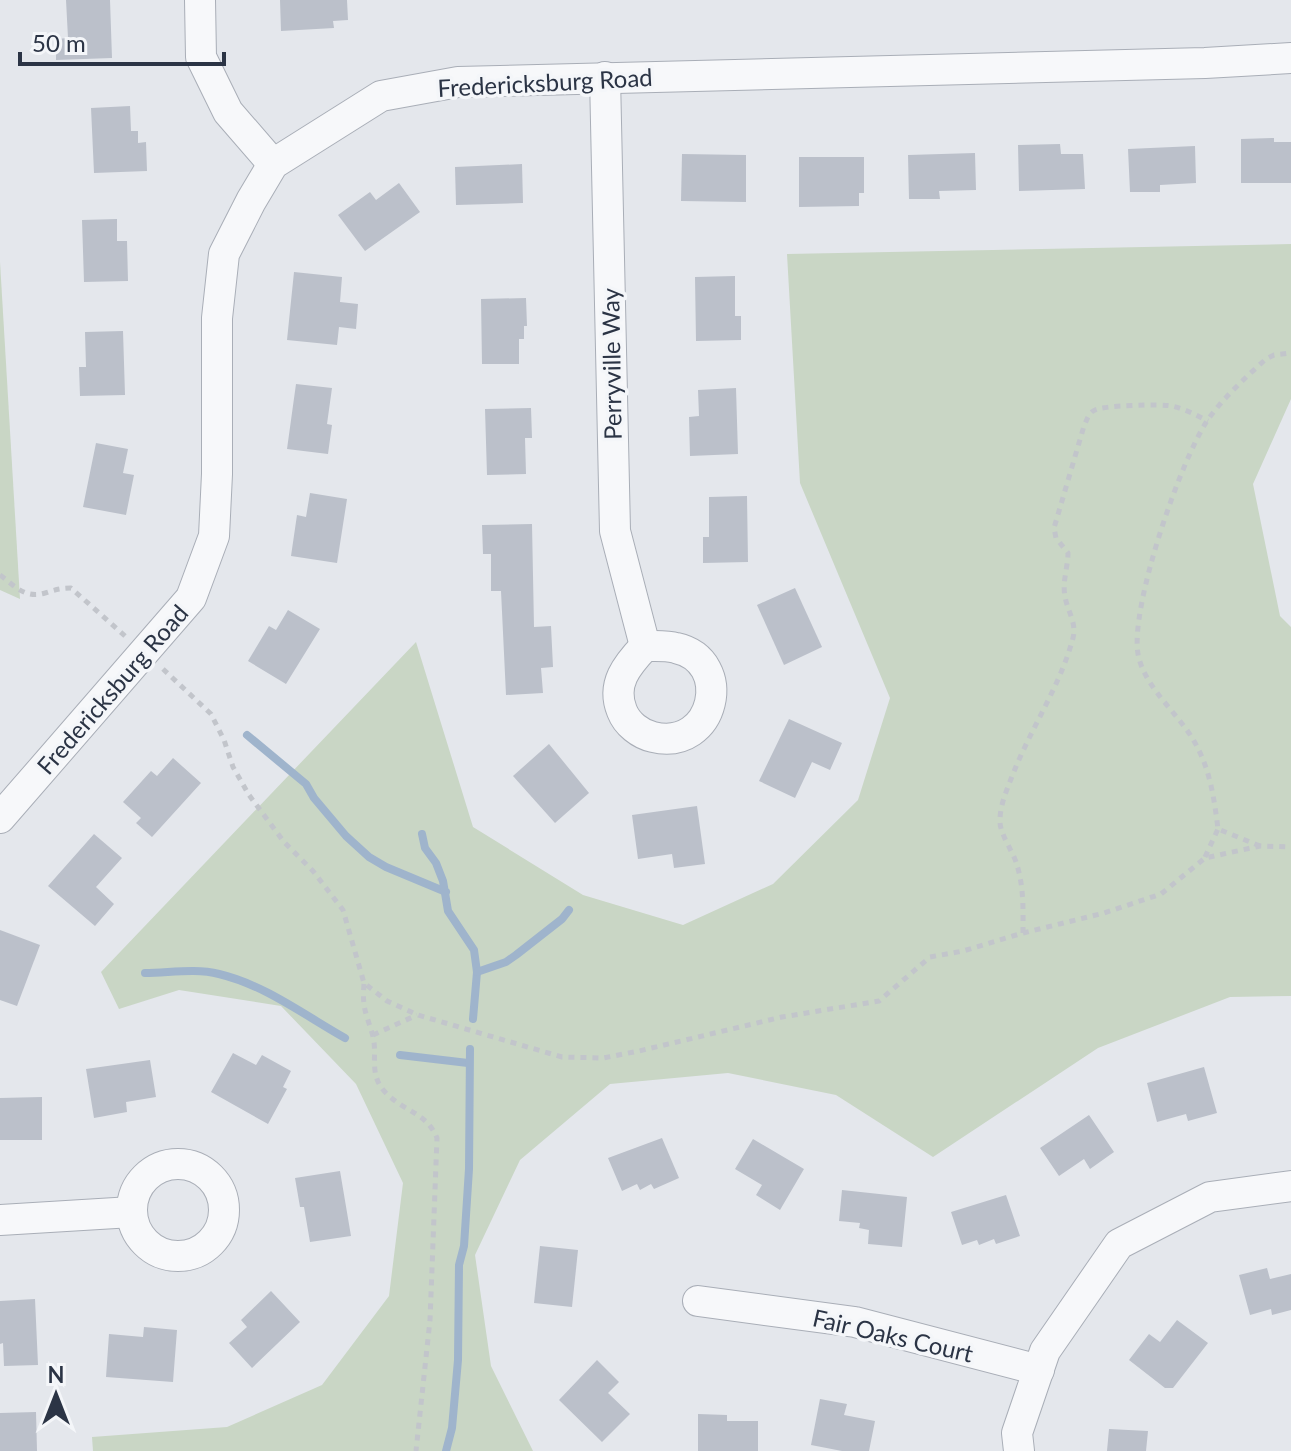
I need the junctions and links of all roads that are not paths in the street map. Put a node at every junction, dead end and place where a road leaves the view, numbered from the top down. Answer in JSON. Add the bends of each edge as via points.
{"nodes":[{"id":1,"x":200,"y":0,"type":"edge"},
{"id":2,"x":1291,"y":58,"type":"edge"},
{"id":3,"x":605,"y":77,"type":"junction"},
{"id":4,"x":273,"y":164,"type":"junction"},
{"id":5,"x":645,"y":646,"type":"dead end"},
{"id":6,"x":0,"y":818,"type":"edge"},
{"id":7,"x":1291,"y":1186,"type":"edge"},
{"id":8,"x":132,"y":1212,"type":"dead end"},
{"id":9,"x":0,"y":1220,"type":"edge"},
{"id":10,"x":698,"y":1301,"type":"dead end"},
{"id":11,"x":1039,"y":1370,"type":"junction"},
{"id":12,"x":1019,"y":1451,"type":"edge"}],
"edges":[{"from":1,"to":4,"type":"street","via":[[201,57],[228,112]]},
{"from":2,"to":3,"type":"street","name":"Fredericksburg Road"},
{"from":3,"to":4,"type":"street","name":"Fredericksburg Road","via":[[458,82],[381,96]]},
{"from":3,"to":5,"type":"street","name":"Perryville Way","via":[[615,531]]},
{"from":4,"to":6,"type":"street","name":"Fredericksburg Road","via":[[224,254],[217,318],[214,536],[191,598]]},
{"from":7,"to":11,"type":"street","via":[[1210,1197],[1119,1244],[1045,1351]]},
{"from":8,"to":9,"type":"street"},
{"from":10,"to":11,"type":"street","name":"Fair Oaks Court","via":[[855,1322]]},
{"from":11,"to":12,"type":"street","via":[[1017,1433]]}]}
